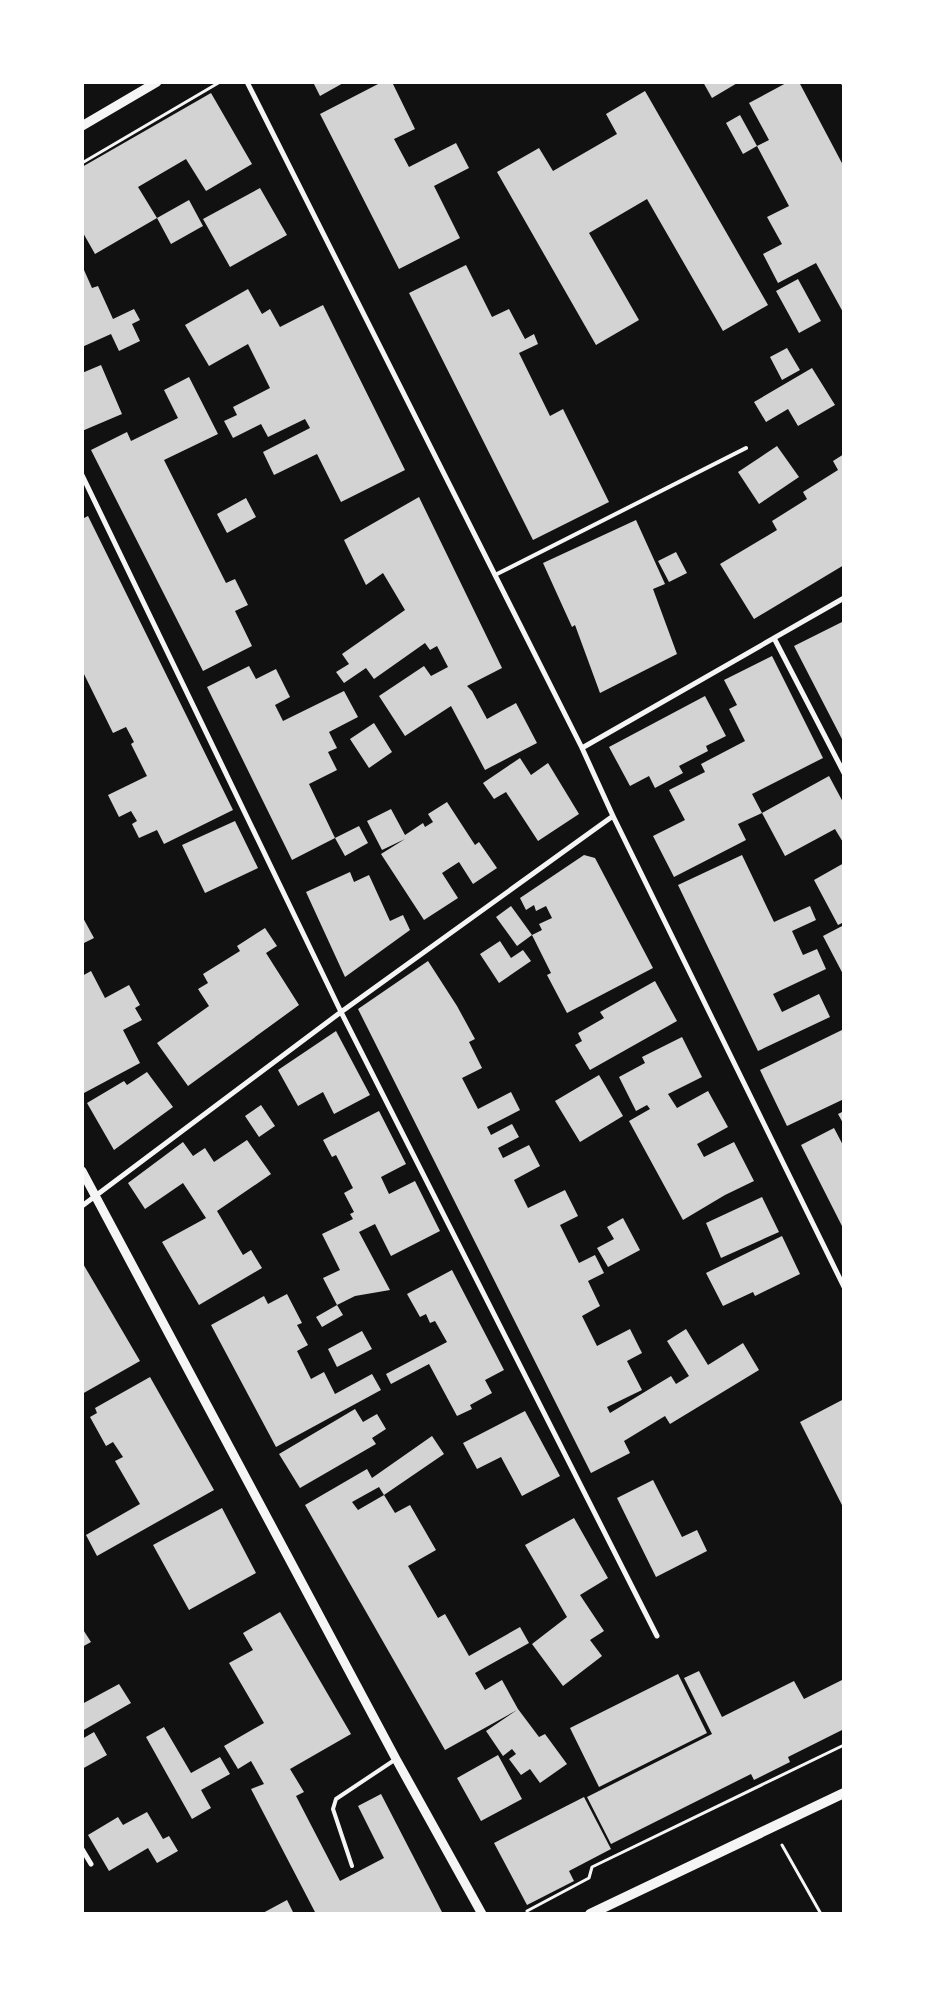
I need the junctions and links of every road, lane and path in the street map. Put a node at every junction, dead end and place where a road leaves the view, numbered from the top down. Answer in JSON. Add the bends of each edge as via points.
{"nodes":[{"id":1,"x":157,"y":82,"type":"edge"},
{"id":2,"x":220,"y":82,"type":"edge"},
{"id":3,"x":247,"y":82,"type":"edge"},
{"id":4,"x":82,"y":126,"type":"edge"},
{"id":5,"x":82,"y":163,"type":"edge"},
{"id":6,"x":746,"y":448,"type":"dead end"},
{"id":7,"x":82,"y":476,"type":"edge"},
{"id":8,"x":495,"y":575,"type":"junction"},
{"id":9,"x":844,"y":598,"type":"edge"},
{"id":10,"x":774,"y":638,"type":"junction"},
{"id":11,"x":582,"y":748,"type":"junction"},
{"id":12,"x":844,"y":773,"type":"edge"},
{"id":13,"x":612,"y":816,"type":"junction"},
{"id":14,"x":341,"y":1012,"type":"junction"},
{"id":15,"x":82,"y":1171,"type":"edge"},
{"id":16,"x":96,"y":1197,"type":"junction"},
{"id":17,"x":82,"y":1206,"type":"edge"},
{"id":18,"x":844,"y":1287,"type":"edge"},
{"id":19,"x":657,"y":1636,"type":"dead end"},
{"id":20,"x":844,"y":1745,"type":"edge"},
{"id":21,"x":396,"y":1759,"type":"junction"},
{"id":22,"x":844,"y":1793,"type":"edge"},
{"id":23,"x":772,"y":1827,"type":"junction"},
{"id":24,"x":82,"y":1849,"type":"edge"},
{"id":25,"x":91,"y":1864,"type":"dead end"},
{"id":26,"x":352,"y":1866,"type":"dead end"},
{"id":27,"x":527,"y":1911,"type":"dead end"},
{"id":28,"x":482,"y":1914,"type":"edge"},
{"id":29,"x":590,"y":1914,"type":"edge"},
{"id":30,"x":821,"y":1914,"type":"edge"}],
"edges":[{"from":1,"to":4,"type":"street"},
{"from":2,"to":5,"type":"path"},
{"from":3,"to":8,"type":"street"},
{"from":6,"to":8,"type":"lane"},
{"from":7,"to":14,"type":"street"},
{"from":8,"to":11,"type":"street"},
{"from":9,"to":10,"type":"street"},
{"from":10,"to":11,"type":"street"},
{"from":10,"to":12,"type":"street"},
{"from":11,"to":13,"type":"street"},
{"from":13,"to":14,"type":"street"},
{"from":13,"to":18,"type":"street"},
{"from":14,"to":16,"type":"street"},
{"from":14,"to":19,"type":"street"},
{"from":15,"to":16,"type":"street"},
{"from":16,"to":17,"type":"street"},
{"from":16,"to":21,"type":"street"},
{"from":20,"to":27,"type":"path","via":[[592,1867],[589,1878]]},
{"from":21,"to":26,"type":"lane","via":[[336,1799],[333,1809]]},
{"from":21,"to":28,"type":"street"},
{"from":22,"to":23,"type":"main road"},
{"from":23,"to":29,"type":"main road"},
{"from":23,"to":30,"type":"path"},
{"from":24,"to":25,"type":"street"}]}
